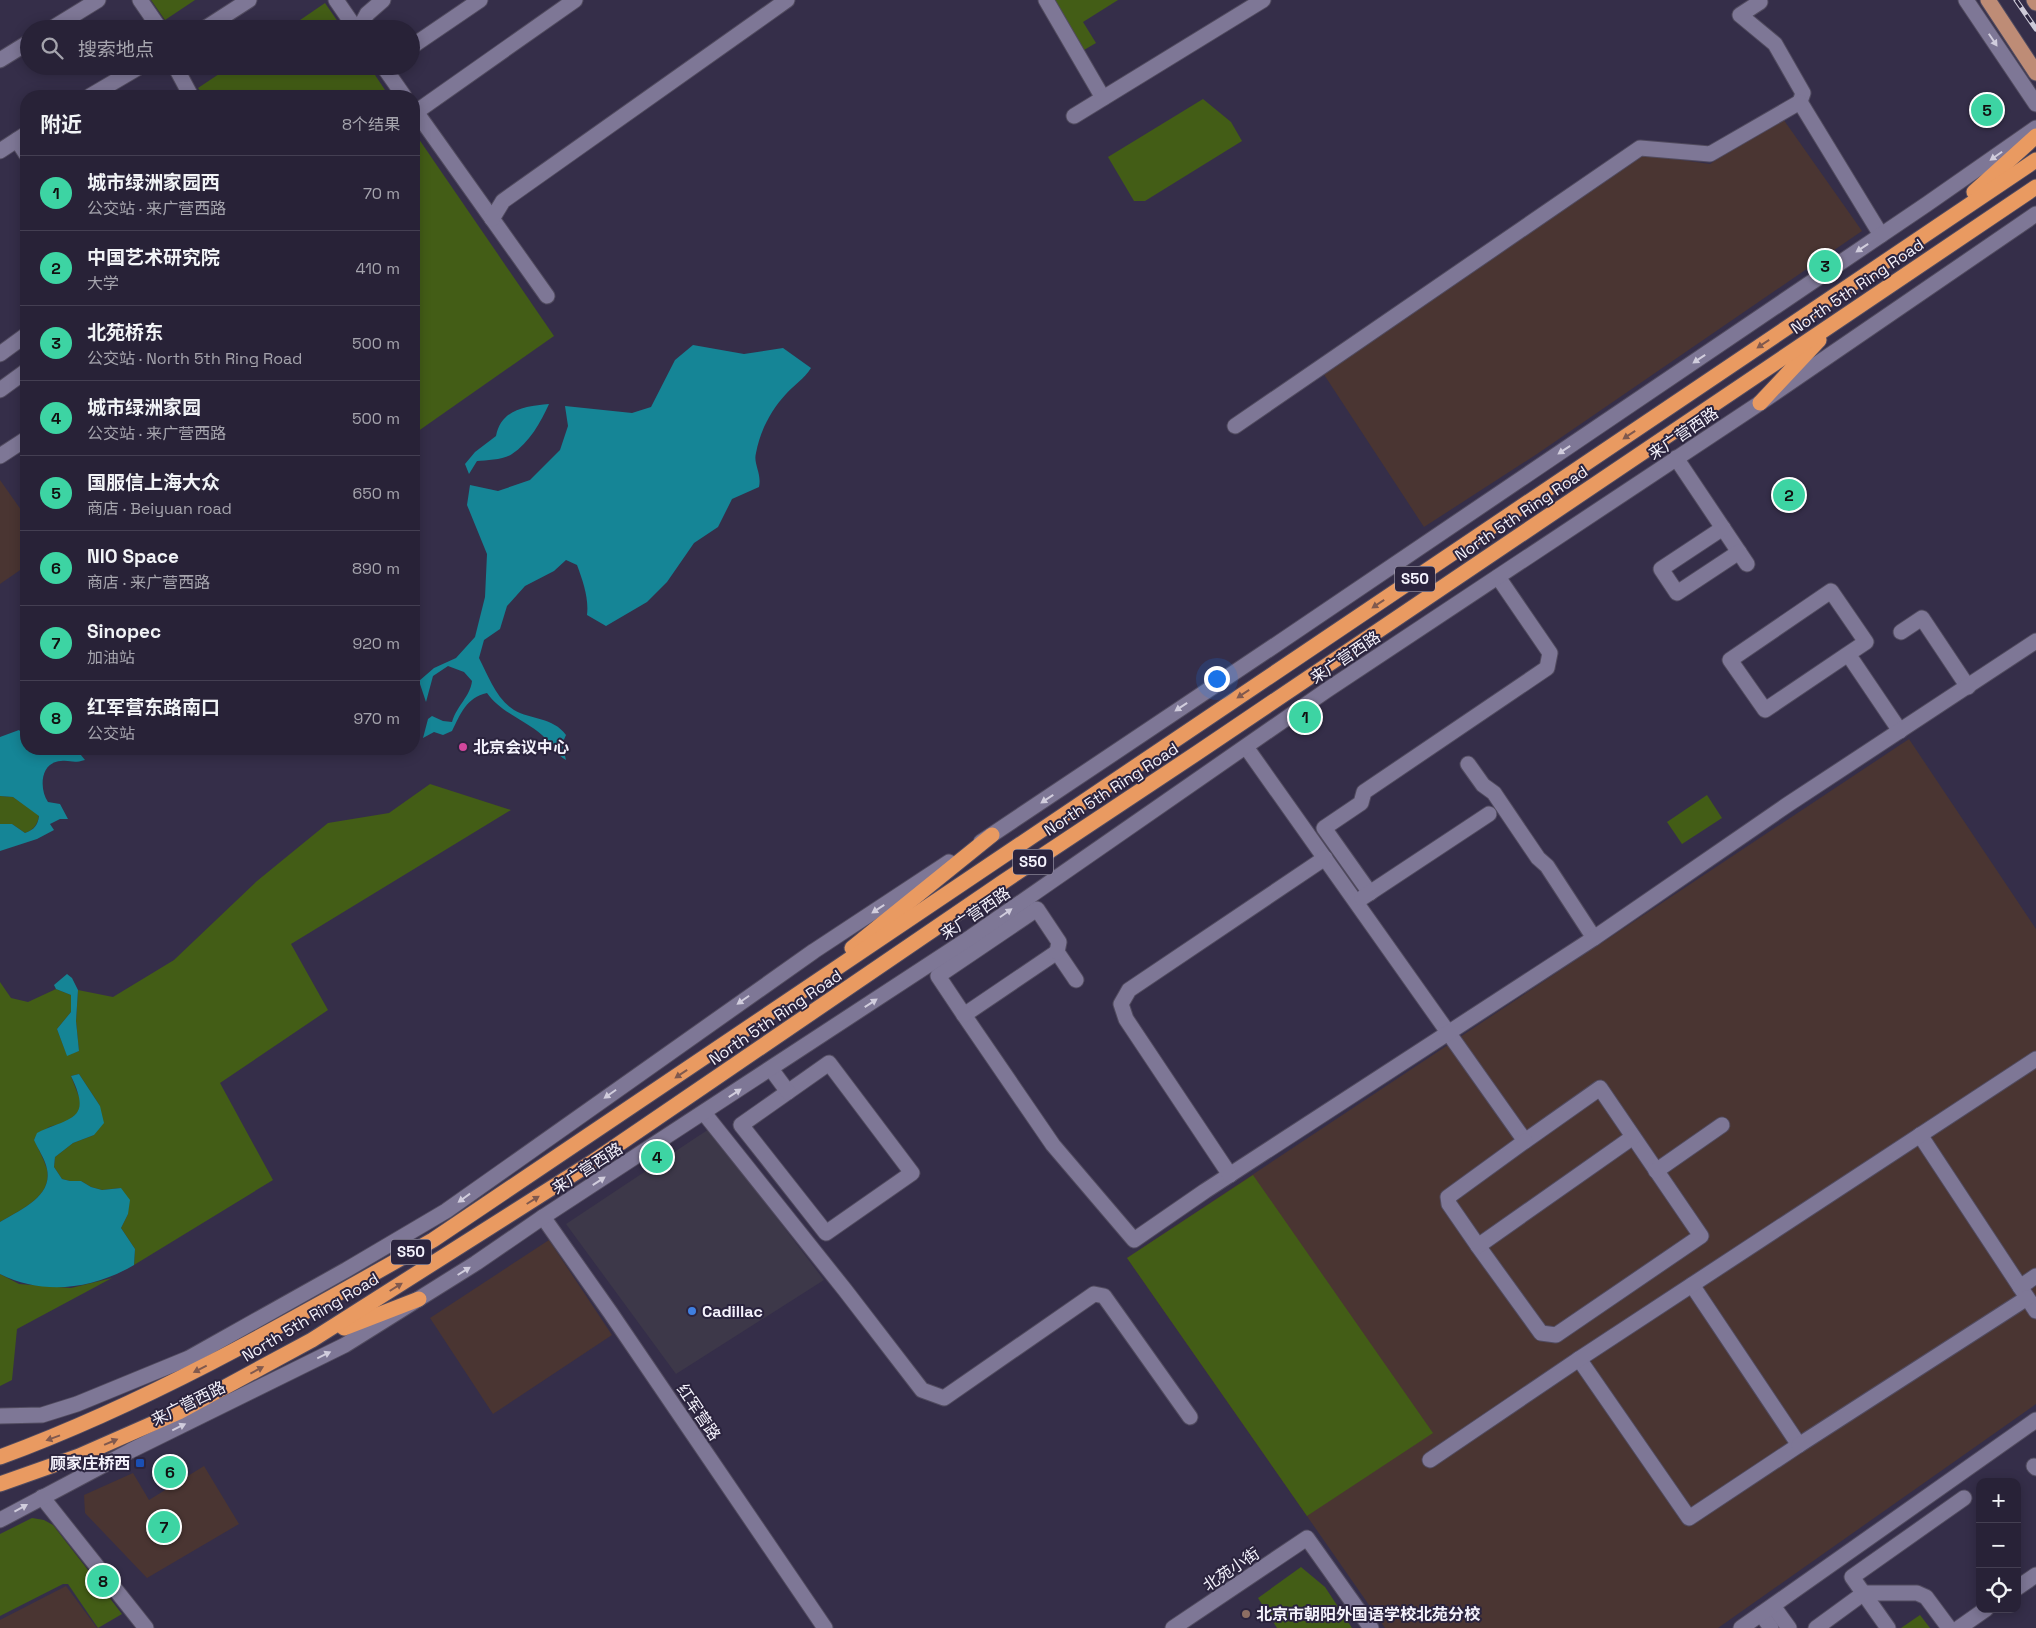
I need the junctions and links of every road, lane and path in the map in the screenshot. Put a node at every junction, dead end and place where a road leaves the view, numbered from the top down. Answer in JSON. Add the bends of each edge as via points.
{"nodes":[{"id":1,"x":98,"y":0,"type":"edge"},
{"id":2,"x":140,"y":0,"type":"edge"},
{"id":3,"x":249,"y":0,"type":"edge"},
{"id":4,"x":336,"y":0,"type":"edge"},
{"id":5,"x":383,"y":0,"type":"edge"},
{"id":6,"x":480,"y":0,"type":"edge"},
{"id":7,"x":575,"y":0,"type":"edge"},
{"id":8,"x":787,"y":0,"type":"edge"},
{"id":9,"x":1046,"y":0,"type":"edge"},
{"id":10,"x":1263,"y":0,"type":"edge"},
{"id":11,"x":1759,"y":0,"type":"edge"},
{"id":12,"x":1966,"y":0,"type":"edge"},
{"id":13,"x":1988,"y":0,"type":"edge"},
{"id":14,"x":2034,"y":0,"type":"edge"},
{"id":15,"x":2036,"y":3,"type":"edge"},
{"id":16,"x":66,"y":20,"type":"edge"},
{"id":17,"x":154,"y":20,"type":"edge"},
{"id":18,"x":218,"y":20,"type":"edge"},
{"id":19,"x":351,"y":20,"type":"edge"},
{"id":20,"x":363,"y":20,"type":"edge"},
{"id":21,"x":420,"y":41,"type":"edge"},
{"id":22,"x":20,"y":48,"type":"edge"},
{"id":23,"x":0,"y":60,"type":"edge"},
{"id":24,"x":2036,"y":73,"type":"edge"},
{"id":25,"x":126,"y":75,"type":"edge"},
{"id":26,"x":180,"y":75,"type":"edge"},
{"id":27,"x":389,"y":75,"type":"edge"},
{"id":28,"x":100,"y":90,"type":"edge"},
{"id":29,"x":189,"y":90,"type":"edge"},
{"id":30,"x":400,"y":90,"type":"edge"},
{"id":31,"x":1103,"y":98,"type":"junction"},
{"id":32,"x":1800,"y":102,"type":"junction"},
{"id":33,"x":2036,"y":104,"type":"edge"},
{"id":34,"x":420,"y":108,"type":"edge"},
{"id":35,"x":1074,"y":116,"type":"dead end"},
{"id":36,"x":420,"y":118,"type":"edge"},
{"id":37,"x":2036,"y":128,"type":"edge"},
{"id":38,"x":2036,"y":136,"type":"edge"},
{"id":39,"x":20,"y":138,"type":"edge"},
{"id":40,"x":0,"y":150,"type":"edge"},
{"id":41,"x":2036,"y":160,"type":"edge"},
{"id":42,"x":2036,"y":187,"type":"edge"},
{"id":43,"x":2036,"y":214,"type":"edge"},
{"id":44,"x":492,"y":219,"type":"junction"},
{"id":45,"x":1935,"y":228,"type":"junction"},
{"id":46,"x":1881,"y":235,"type":"junction"},
{"id":47,"x":547,"y":296,"type":"dead end"},
{"id":48,"x":1838,"y":320,"type":"junction"},
{"id":49,"x":20,"y":339,"type":"edge"},
{"id":50,"x":0,"y":354,"type":"edge"},
{"id":51,"x":20,"y":375,"type":"edge"},
{"id":52,"x":0,"y":390,"type":"edge"},
{"id":53,"x":1760,"y":403,"type":"junction"},
{"id":54,"x":1235,"y":426,"type":"dead end"},
{"id":55,"x":20,"y":443,"type":"edge"},
{"id":56,"x":0,"y":456,"type":"edge"},
{"id":57,"x":1676,"y":458,"type":"junction"},
{"id":58,"x":1723,"y":528,"type":"junction"},
{"id":59,"x":1498,"y":577,"type":"junction"},
{"id":60,"x":1901,"y":632,"type":"dead end"},
{"id":61,"x":2036,"y":642,"type":"edge"},
{"id":62,"x":1848,"y":654,"type":"junction"},
{"id":63,"x":1968,"y":687,"type":"junction"},
{"id":64,"x":1900,"y":732,"type":"junction"},
{"id":65,"x":1246,"y":747,"type":"junction"},
{"id":66,"x":1468,"y":764,"type":"dead end"},
{"id":67,"x":1489,"y":814,"type":"dead end"},
{"id":68,"x":1324,"y":828,"type":"junction"},
{"id":69,"x":992,"y":835,"type":"junction"},
{"id":70,"x":1311,"y":838,"type":"junction"},
{"id":71,"x":1325,"y":858,"type":"junction"},
{"id":72,"x":1370,"y":893,"type":"junction"},
{"id":73,"x":1356,"y":902,"type":"junction"},
{"id":74,"x":990,"y":932,"type":"junction"},
{"id":75,"x":1594,"y":938,"type":"junction"},
{"id":76,"x":1057,"y":952,"type":"junction"},
{"id":77,"x":1076,"y":980,"type":"dead end"},
{"id":78,"x":794,"y":997,"type":"junction"},
{"id":79,"x":964,"y":1015,"type":"junction"},
{"id":80,"x":1450,"y":1033,"type":"junction"},
{"id":81,"x":2036,"y":1059,"type":"edge"},
{"id":82,"x":771,"y":1069,"type":"junction"},
{"id":83,"x":788,"y":1092,"type":"junction"},
{"id":84,"x":704,"y":1113,"type":"junction"},
{"id":85,"x":1722,"y":1125,"type":"dead end"},
{"id":86,"x":1920,"y":1135,"type":"junction"},
{"id":87,"x":1633,"y":1137,"type":"junction"},
{"id":88,"x":1525,"y":1140,"type":"junction"},
{"id":89,"x":1656,"y":1170,"type":"junction"},
{"id":90,"x":1230,"y":1174,"type":"junction"},
{"id":91,"x":543,"y":1217,"type":"junction"},
{"id":92,"x":1478,"y":1246,"type":"junction"},
{"id":93,"x":2036,"y":1276,"type":"edge"},
{"id":94,"x":1692,"y":1285,"type":"junction"},
{"id":95,"x":2023,"y":1292,"type":"junction"},
{"id":96,"x":419,"y":1299,"type":"junction"},
{"id":97,"x":2036,"y":1311,"type":"edge"},
{"id":98,"x":312,"y":1340,"type":"junction"},
{"id":99,"x":1579,"y":1359,"type":"junction"},
{"id":100,"x":0,"y":1416,"type":"edge"},
{"id":101,"x":1190,"y":1417,"type":"dead end"},
{"id":102,"x":2036,"y":1420,"type":"edge"},
{"id":103,"x":1799,"y":1445,"type":"junction"},
{"id":104,"x":0,"y":1457,"type":"edge"},
{"id":105,"x":1430,"y":1460,"type":"dead end"},
{"id":106,"x":0,"y":1484,"type":"edge"},
{"id":107,"x":42,"y":1497,"type":"junction"},
{"id":108,"x":1964,"y":1498,"type":"dead end"},
{"id":109,"x":0,"y":1520,"type":"edge"},
{"id":110,"x":2036,"y":1575,"type":"edge"},
{"id":111,"x":2021,"y":1585,"type":"edge"},
{"id":112,"x":1864,"y":1594,"type":"junction"},
{"id":113,"x":1767,"y":1610,"type":"junction"},
{"id":114,"x":1977,"y":1623,"type":"edge"},
{"id":115,"x":1820,"y":1627,"type":"edge"},
{"id":116,"x":146,"y":1628,"type":"edge"},
{"id":117,"x":825,"y":1628,"type":"edge"},
{"id":118,"x":1173,"y":1628,"type":"edge"},
{"id":119,"x":1371,"y":1628,"type":"edge"},
{"id":120,"x":1741,"y":1628,"type":"edge"},
{"id":121,"x":1771,"y":1628,"type":"edge"},
{"id":122,"x":1789,"y":1628,"type":"edge"},
{"id":123,"x":1888,"y":1628,"type":"edge"},
{"id":124,"x":1948,"y":1628,"type":"edge"},
{"id":125,"x":1959,"y":1628,"type":"edge"}],
"edges":[{"from":1,"to":16,"type":"street"},
{"from":2,"to":17,"type":"street"},
{"from":3,"to":18,"type":"street"},
{"from":4,"to":19,"type":"street"},
{"from":5,"to":20,"type":"street"},
{"from":6,"to":21,"type":"street"},
{"from":7,"to":34,"type":"street"},
{"from":8,"to":44,"type":"street","via":[[503,200]]},
{"from":9,"to":31,"type":"street"},
{"from":10,"to":31,"type":"street"},
{"from":11,"to":32,"type":"street","via":[[1740,14],[1775,44],[1803,93]]},
{"from":12,"to":33,"type":"street","one_way":true},
{"from":13,"to":24,"type":"main road"},
{"from":14,"to":15,"type":"main road"},
{"from":22,"to":23,"type":"street"},
{"from":25,"to":28,"type":"street"},
{"from":26,"to":29,"type":"street"},
{"from":27,"to":30,"type":"street"},
{"from":31,"to":35,"type":"street"},
{"from":32,"to":46,"type":"street"},
{"from":32,"to":54,"type":"street","via":[[1710,154],[1640,148]]},
{"from":36,"to":44,"type":"street"},
{"from":37,"to":46,"type":"street","one_way":true},
{"from":38,"to":45,"type":"highway"},
{"from":39,"to":40,"type":"street"},
{"from":41,"to":45,"type":"highway","name":"North 5th Ring Road","number":"S50"},
{"from":42,"to":48,"type":"highway","name":"North 5th Ring Road","number":"S50"},
{"from":43,"to":53,"type":"street","name":"来广营西路"},
{"from":44,"to":47,"type":"street"},
{"from":45,"to":78,"type":"highway","name":"North 5th Ring Road","number":"S50","one_way":true},
{"from":46,"to":69,"type":"street","one_way":true},
{"from":48,"to":53,"type":"highway"},
{"from":98,"to":48,"type":"highway","name":"North 5th Ring Road","number":"S50","one_way":true,"via":[[594,1161]]},
{"from":49,"to":50,"type":"street"},
{"from":51,"to":52,"type":"street"},
{"from":53,"to":57,"type":"street","name":"来广营西路"},
{"from":55,"to":56,"type":"street"},
{"from":57,"to":58,"type":"street"},
{"from":57,"to":59,"type":"street","name":"来广营西路"},
{"from":58,"to":58,"type":"street","via":[[1743,558],[1677,593],[1661,569]]},
{"from":59,"to":65,"type":"street","name":"来广营西路"},
{"from":59,"to":68,"type":"street","via":[[1550,653],[1547,668],[1364,792],[1361,803]]},
{"from":60,"to":63,"type":"street","via":[[1922,618]]},
{"from":61,"to":63,"type":"street"},
{"from":62,"to":62,"type":"street","via":[[1866,642],[1831,591],[1730,660],[1765,710]]},
{"from":62,"to":64,"type":"street"},
{"from":63,"to":64,"type":"street"},
{"from":64,"to":75,"type":"street","via":[[1787,805]]},
{"from":65,"to":70,"type":"street"},
{"from":74,"to":65,"type":"street","name":"来广营西路","one_way":true},
{"from":66,"to":75,"type":"street","via":[[1483,786],[1494,793],[1538,858],[1547,866]]},
{"from":67,"to":72,"type":"street"},
{"from":68,"to":70,"type":"street"},
{"from":68,"to":72,"type":"street"},
{"from":69,"to":78,"type":"highway","via":[[889,916]]},
{"from":69,"to":100,"type":"street","one_way":true,"via":[[814,951],[421,1226],[189,1358],[42,1416]]},
{"from":70,"to":71,"type":"street"},
{"from":71,"to":73,"type":"street"},
{"from":71,"to":90,"type":"street","via":[[1129,990],[1122,1004],[1126,1019]]},
{"from":72,"to":73,"type":"street"},
{"from":73,"to":80,"type":"street"},
{"from":74,"to":76,"type":"street","via":[[1037,909],[1059,942]]},
{"from":74,"to":79,"type":"street","via":[[938,976]]},
{"from":82,"to":74,"type":"street","name":"来广营西路","one_way":true},
{"from":75,"to":80,"type":"street"},
{"from":76,"to":77,"type":"street"},
{"from":76,"to":79,"type":"street"},
{"from":78,"to":104,"type":"highway","name":"North 5th Ring Road","number":"S50","one_way":true,"via":[[424,1245],[290,1322],[159,1390],[63,1434]]},
{"from":79,"to":90,"type":"street","via":[[1053,1145],[1134,1240]]},
{"from":80,"to":88,"type":"street"},
{"from":80,"to":90,"type":"street"},
{"from":81,"to":86,"type":"street"},
{"from":82,"to":83,"type":"street"},
{"from":84,"to":82,"type":"street","name":"来广营西路","one_way":true},
{"from":83,"to":83,"type":"street","via":[[741,1124],[826,1233],[912,1173],[829,1063]]},
{"from":91,"to":84,"type":"street","name":"来广营西路","one_way":true},
{"from":84,"to":101,"type":"street","via":[[922,1390],[944,1398],[1094,1294],[1104,1296]]},
{"from":85,"to":89,"type":"street"},
{"from":86,"to":94,"type":"street"},
{"from":86,"to":95,"type":"street"},
{"from":87,"to":88,"type":"street","via":[[1600,1088]]},
{"from":87,"to":89,"type":"street"},
{"from":87,"to":92,"type":"street"},
{"from":88,"to":92,"type":"street","via":[[1448,1198]]},
{"from":89,"to":92,"type":"street","via":[[1701,1236],[1556,1336],[1541,1333]]},
{"from":96,"to":91,"type":"street","name":"来广营西路","one_way":true},
{"from":91,"to":117,"type":"street","name":"红军营路"},
{"from":93,"to":95,"type":"street"},
{"from":94,"to":99,"type":"street"},
{"from":94,"to":103,"type":"street"},
{"from":95,"to":97,"type":"street"},
{"from":95,"to":103,"type":"street"},
{"from":96,"to":98,"type":"highway"},
{"from":107,"to":96,"type":"street","name":"来广营西路","one_way":true,"via":[[345,1345]]},
{"from":106,"to":98,"type":"highway","name":"North 5th Ring Road","number":"S50","one_way":true,"via":[[79,1456],[179,1412]]},
{"from":99,"to":103,"type":"street","via":[[1689,1518]]},
{"from":99,"to":105,"type":"street"},
{"from":102,"to":113,"type":"street"},
{"from":109,"to":107,"type":"street","name":"来广营西路","one_way":true},
{"from":107,"to":116,"type":"street"},
{"from":108,"to":112,"type":"street","via":[[1852,1577]]},
{"from":110,"to":111,"type":"street"},
{"from":112,"to":115,"type":"street"},
{"from":112,"to":123,"type":"street"},
{"from":112,"to":124,"type":"street","via":[[1916,1593],[1926,1597]]},
{"from":113,"to":120,"type":"street"},
{"from":113,"to":121,"type":"street"},
{"from":113,"to":122,"type":"street"},
{"from":114,"to":125,"type":"street"},
{"from":118,"to":119,"type":"street","name":"北苑小街","via":[[1308,1538]]}]}
